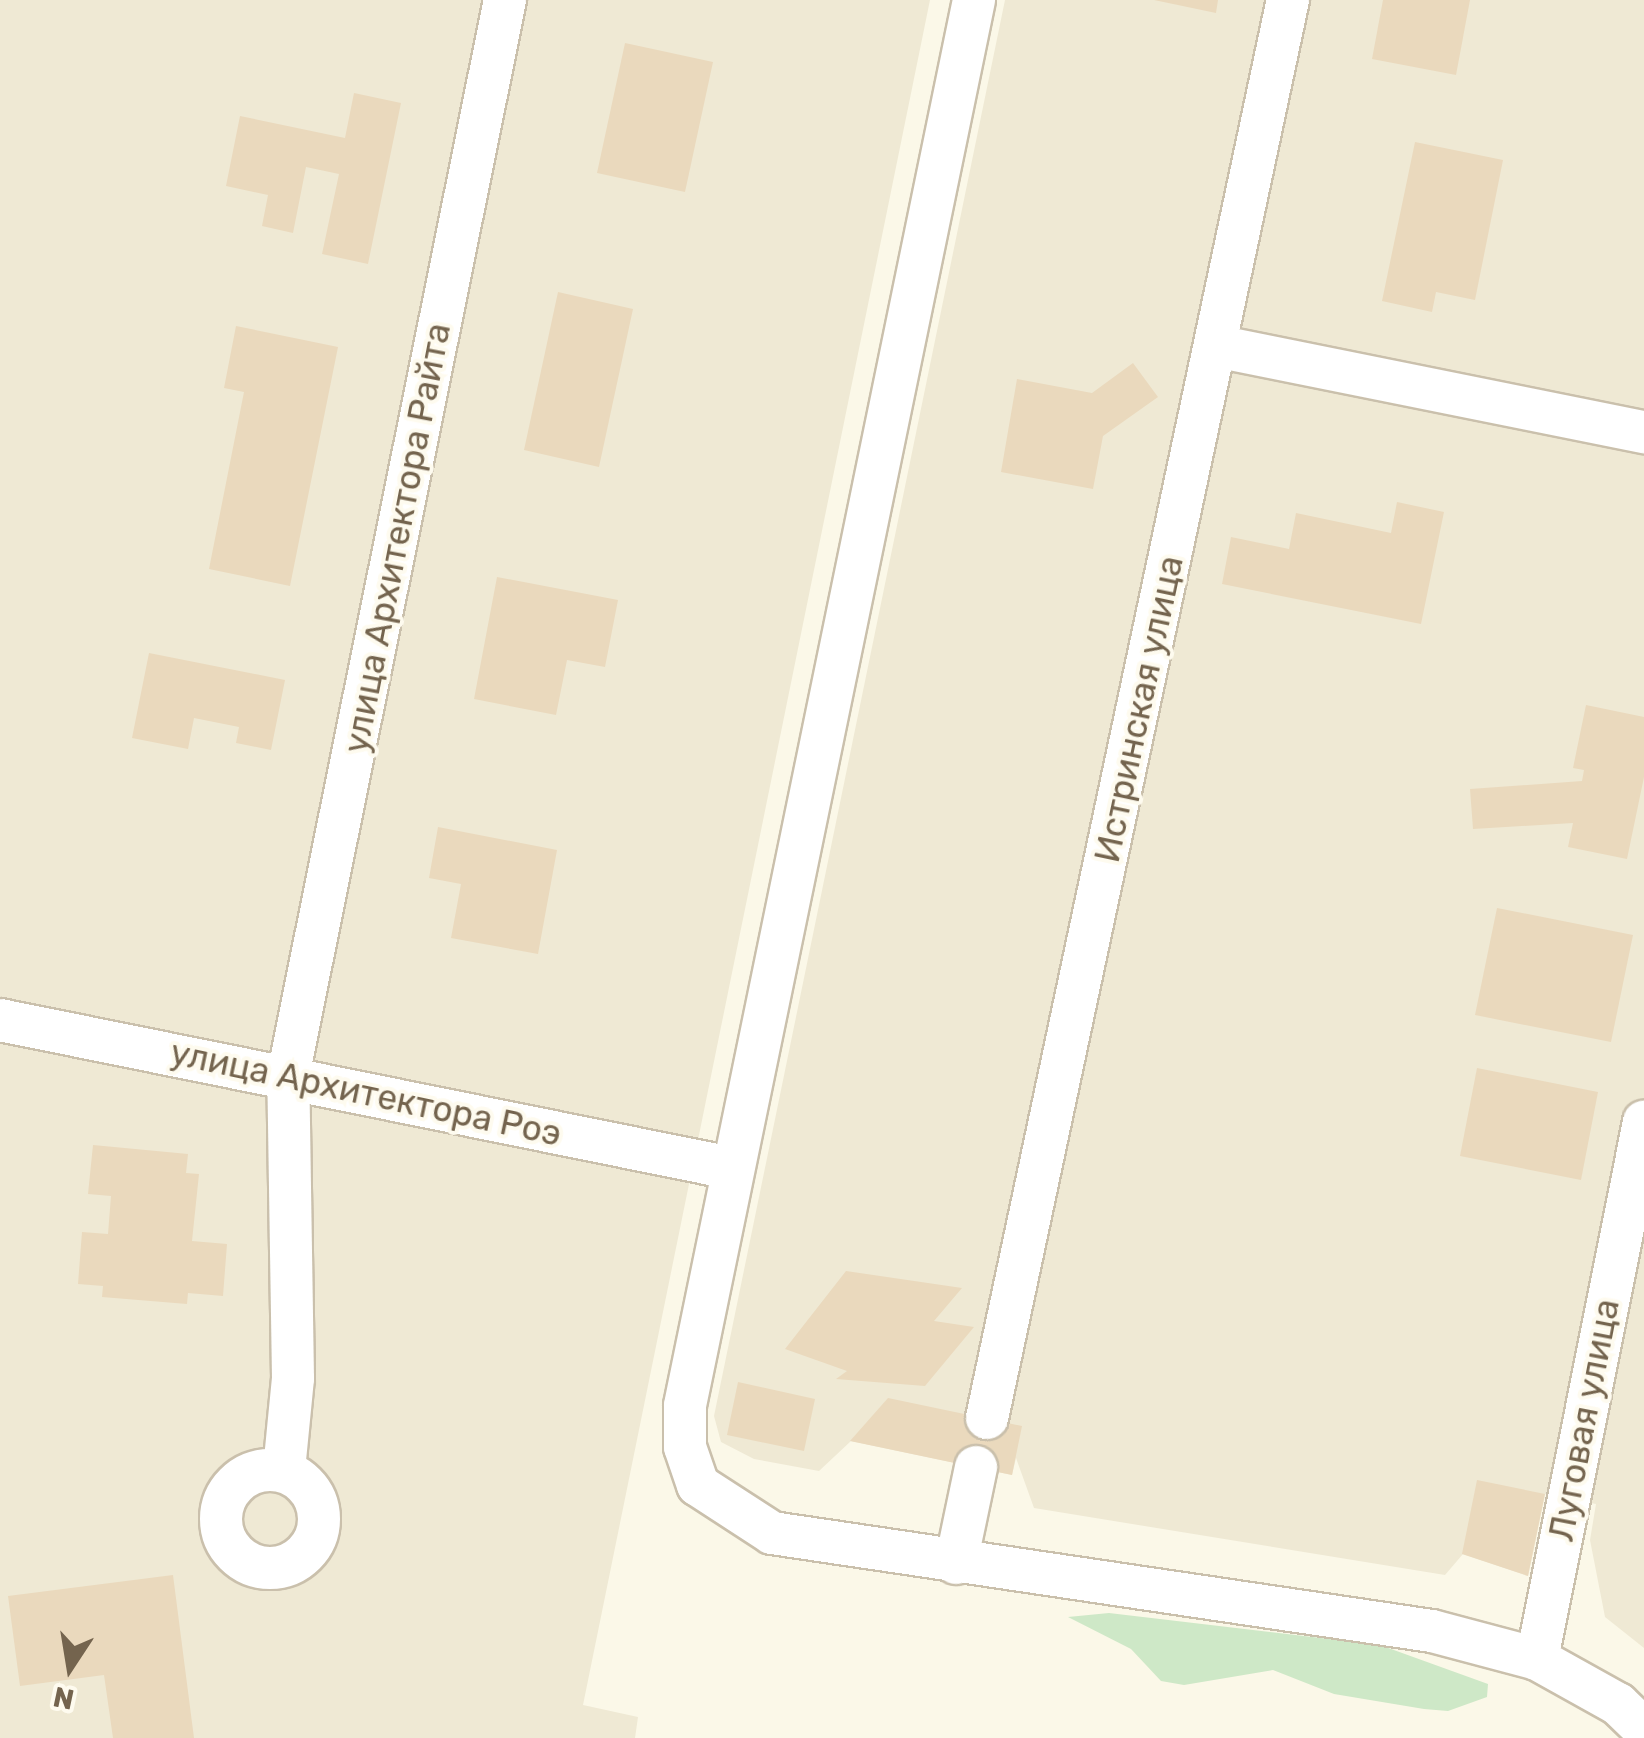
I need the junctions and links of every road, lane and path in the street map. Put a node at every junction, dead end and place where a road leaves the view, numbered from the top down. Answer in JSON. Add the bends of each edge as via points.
{"nodes":[{"id":1,"x":505,"y":0,"type":"edge"},
{"id":2,"x":974,"y":0,"type":"edge"},
{"id":3,"x":1288,"y":0,"type":"edge"},
{"id":4,"x":1216,"y":346,"type":"junction"},
{"id":5,"x":1644,"y":432,"type":"edge"},
{"id":6,"x":0,"y":1020,"type":"edge"},
{"id":7,"x":288,"y":1076,"type":"junction"},
{"id":8,"x":1644,"y":1122,"type":"edge"},
{"id":9,"x":731,"y":1168,"type":"junction"},
{"id":10,"x":987,"y":1418,"type":"dead end"},
{"id":11,"x":976,"y":1467,"type":"dead end"},
{"id":12,"x":284,"y":1470,"type":"dead end"},
{"id":13,"x":956,"y":1562,"type":"junction"},
{"id":14,"x":1536,"y":1659,"type":"junction"},
{"id":15,"x":1644,"y":1728,"type":"edge"}],
"edges":[{"from":1,"to":7,"type":"street","name":"улица Архитектора Райта"},
{"from":2,"to":9,"type":"street"},
{"from":3,"to":4,"type":"street","name":"Истринская улица"},
{"from":4,"to":5,"type":"street"},
{"from":4,"to":10,"type":"street","name":"Истринская улица"},
{"from":6,"to":7,"type":"street","name":"улица Архитектора Роэ"},
{"from":7,"to":9,"type":"street","name":"улица Архитектора Роэ"},
{"from":7,"to":12,"type":"street","name":"улица Архитектора Райта","via":[[292,1378]]},
{"from":8,"to":14,"type":"street","name":"Луговая улица"},
{"from":9,"to":13,"type":"street","via":[[685,1406],[686,1448],[698,1485],[772,1532]]},
{"from":11,"to":13,"type":"street"},
{"from":13,"to":14,"type":"street","via":[[1432,1632]]},
{"from":14,"to":15,"type":"street"}]}
